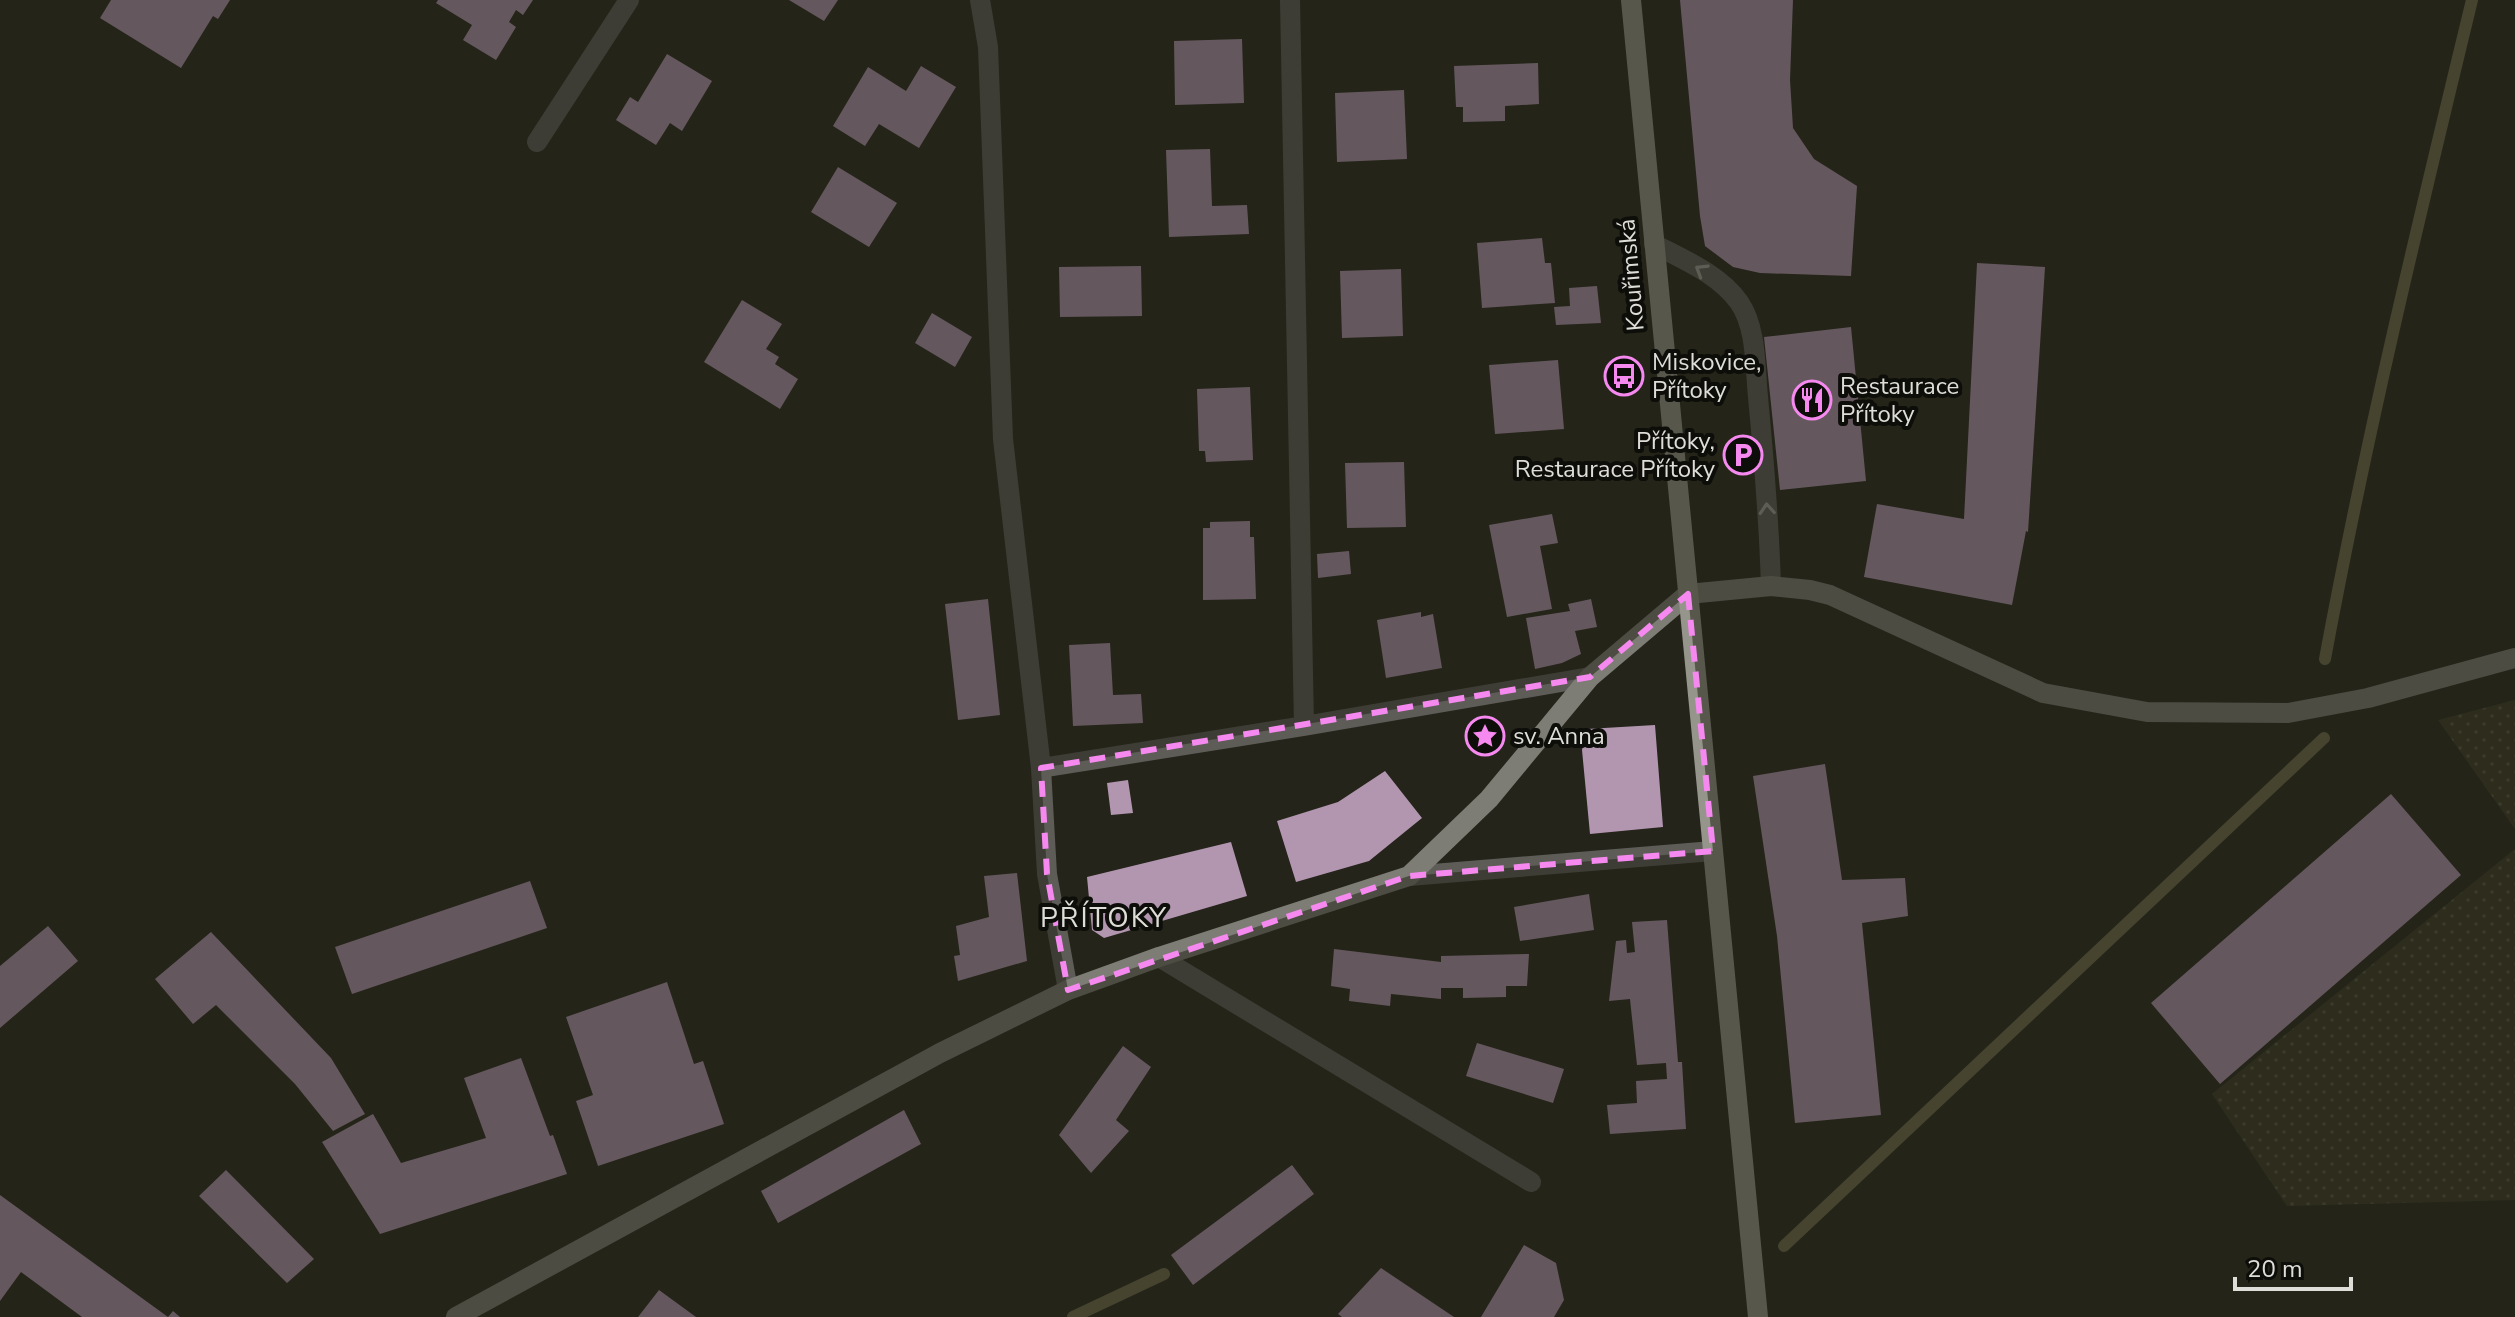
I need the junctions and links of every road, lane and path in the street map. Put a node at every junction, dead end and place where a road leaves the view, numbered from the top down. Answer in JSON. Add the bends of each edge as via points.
{"nodes":[{"id":1,"x":629,"y":0,"type":"edge"},
{"id":2,"x":980,"y":0,"type":"edge"},
{"id":3,"x":1290,"y":0,"type":"edge"},
{"id":4,"x":1631,"y":0,"type":"edge"},
{"id":5,"x":537,"y":142,"type":"dead end"},
{"id":6,"x":1654,"y":244,"type":"junction"},
{"id":7,"x":1771,"y":586,"type":"junction"},
{"id":8,"x":1688,"y":594,"type":"junction"},
{"id":9,"x":2515,"y":658,"type":"edge"},
{"id":10,"x":1590,"y":677,"type":"junction"},
{"id":11,"x":1304,"y":726,"type":"junction"},
{"id":12,"x":1041,"y":768,"type":"junction"},
{"id":13,"x":1713,"y":851,"type":"junction"},
{"id":14,"x":1409,"y":876,"type":"junction"},
{"id":15,"x":1159,"y":957,"type":"junction"},
{"id":16,"x":1068,"y":990,"type":"junction"},
{"id":17,"x":1531,"y":1182,"type":"dead end"},
{"id":18,"x":456,"y":1317,"type":"edge"},
{"id":19,"x":1758,"y":1317,"type":"edge"}],
"edges":[{"from":1,"to":5,"type":"street"},
{"from":2,"to":12,"type":"street","via":[[988,47],[1003,439]]},
{"from":3,"to":11,"type":"street"},
{"from":4,"to":6,"type":"main road","name":"Kouřimská"},
{"from":7,"to":6,"type":"street","one_way":true,"via":[[1753,344],[1745,313],[1728,289],[1703,269]]},
{"from":6,"to":8,"type":"main road","name":"Kouřimská"},
{"from":7,"to":8,"type":"street"},
{"from":7,"to":9,"type":"street","via":[[1830,595],[2043,693],[2147,712],[2288,713],[2368,698]]},
{"from":8,"to":10,"type":"street"},
{"from":8,"to":13,"type":"main road","name":"Kouřimská"},
{"from":10,"to":11,"type":"street"},
{"from":10,"to":14,"type":"street","via":[[1489,799]]},
{"from":11,"to":12,"type":"street"},
{"from":12,"to":16,"type":"street","via":[[1047,874]]},
{"from":13,"to":14,"type":"street"},
{"from":13,"to":19,"type":"main road","name":"Kouřimská"},
{"from":14,"to":15,"type":"street"},
{"from":15,"to":16,"type":"street"},
{"from":15,"to":17,"type":"street"},
{"from":16,"to":18,"type":"street","via":[[940,1053]]}]}
